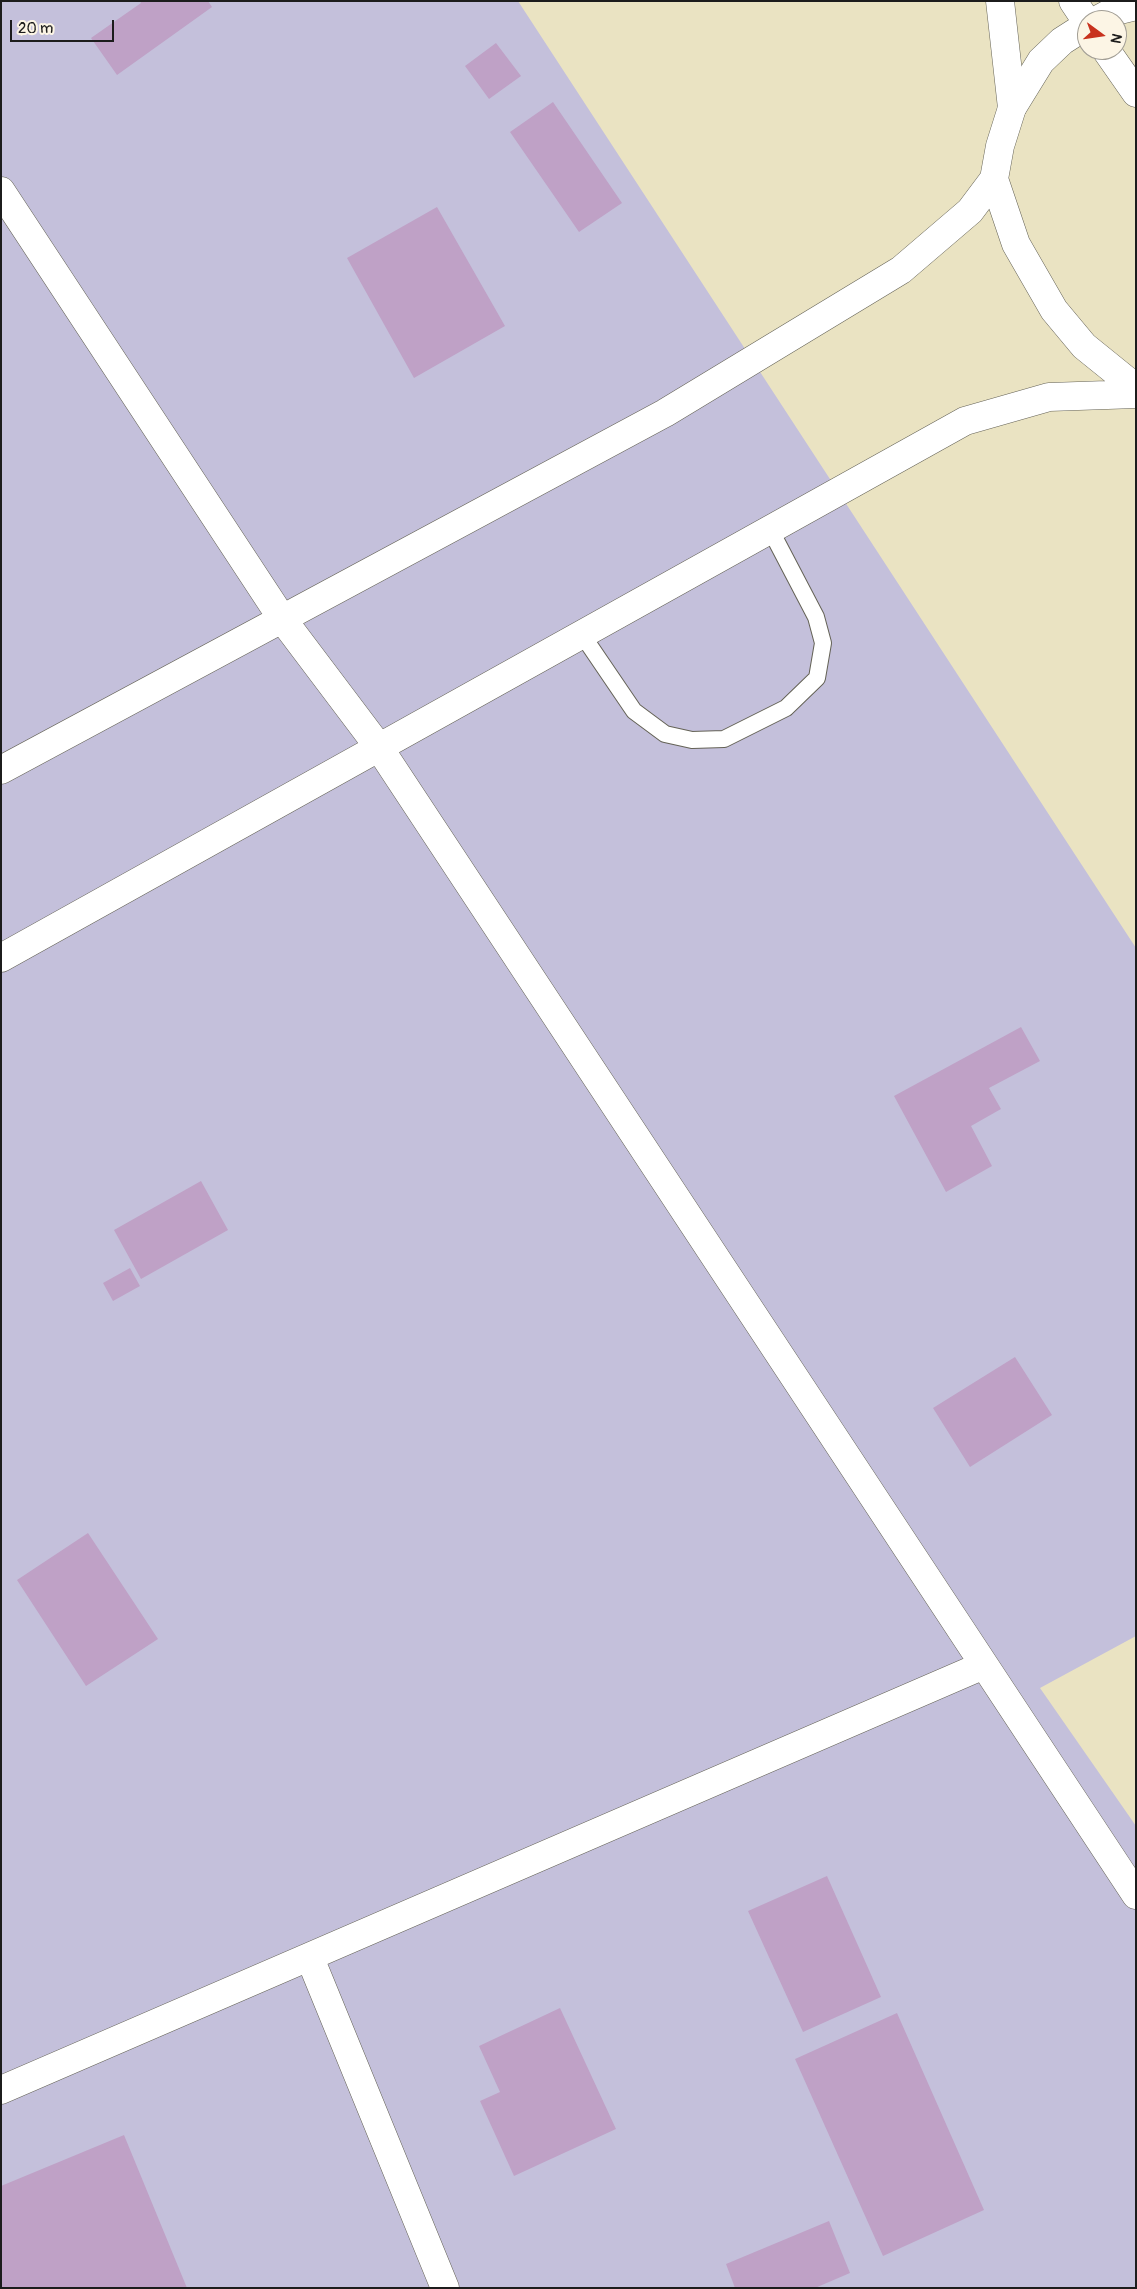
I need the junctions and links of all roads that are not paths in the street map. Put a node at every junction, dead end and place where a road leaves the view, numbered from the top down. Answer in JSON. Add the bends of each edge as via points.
{"nodes":[{"id":1,"x":1000,"y":1,"type":"edge"},
{"id":2,"x":1136,"y":6,"type":"edge"},
{"id":3,"x":1120,"y":10,"type":"edge"},
{"id":4,"x":1077,"y":30,"type":"edge"},
{"id":5,"x":1113,"y":60,"type":"edge"},
{"id":6,"x":1136,"y":93,"type":"edge"},
{"id":7,"x":1012,"y":108,"type":"junction"},
{"id":8,"x":994,"y":179,"type":"junction"},
{"id":9,"x":1,"y":191,"type":"edge"},
{"id":10,"x":1136,"y":388,"type":"edge"},
{"id":11,"x":1136,"y":394,"type":"edge"},
{"id":12,"x":770,"y":528,"type":"junction"},
{"id":13,"x":283,"y":620,"type":"junction"},
{"id":14,"x":582,"y":633,"type":"junction"},
{"id":15,"x":378,"y":746,"type":"junction"},
{"id":16,"x":1,"y":770,"type":"edge"},
{"id":17,"x":1,"y":958,"type":"edge"},
{"id":18,"x":984,"y":1665,"type":"junction"},
{"id":19,"x":1136,"y":1895,"type":"edge"},
{"id":20,"x":310,"y":1958,"type":"junction"},
{"id":21,"x":4,"y":2087,"type":"edge"},
{"id":22,"x":445,"y":2288,"type":"edge"}],
"edges":[{"from":1,"to":7,"type":"main road"},
{"from":2,"to":3,"type":"main road"},
{"from":4,"to":7,"type":"main road","via":[[1041,61]]},
{"from":5,"to":6,"type":"main road"},
{"from":7,"to":8,"type":"main road"},
{"from":8,"to":10,"type":"main road","via":[[1016,244],[1054,310],[1084,346]]},
{"from":8,"to":13,"type":"main road","via":[[970,211],[900,270],[665,413]]},
{"from":9,"to":13,"type":"main road"},
{"from":11,"to":12,"type":"main road","via":[[1049,397],[965,421]]},
{"from":12,"to":14,"type":"main road"},
{"from":12,"to":14,"type":"lane","via":[[816,617],[823,643],[817,678],[786,708],[724,739],[692,740],[665,734],[634,711]]},
{"from":13,"to":15,"type":"main road"},
{"from":13,"to":16,"type":"main road"},
{"from":14,"to":15,"type":"main road"},
{"from":15,"to":17,"type":"main road"},
{"from":15,"to":18,"type":"main road"},
{"from":18,"to":19,"type":"main road"},
{"from":18,"to":20,"type":"main road"},
{"from":20,"to":21,"type":"main road"},
{"from":20,"to":22,"type":"main road"}]}
